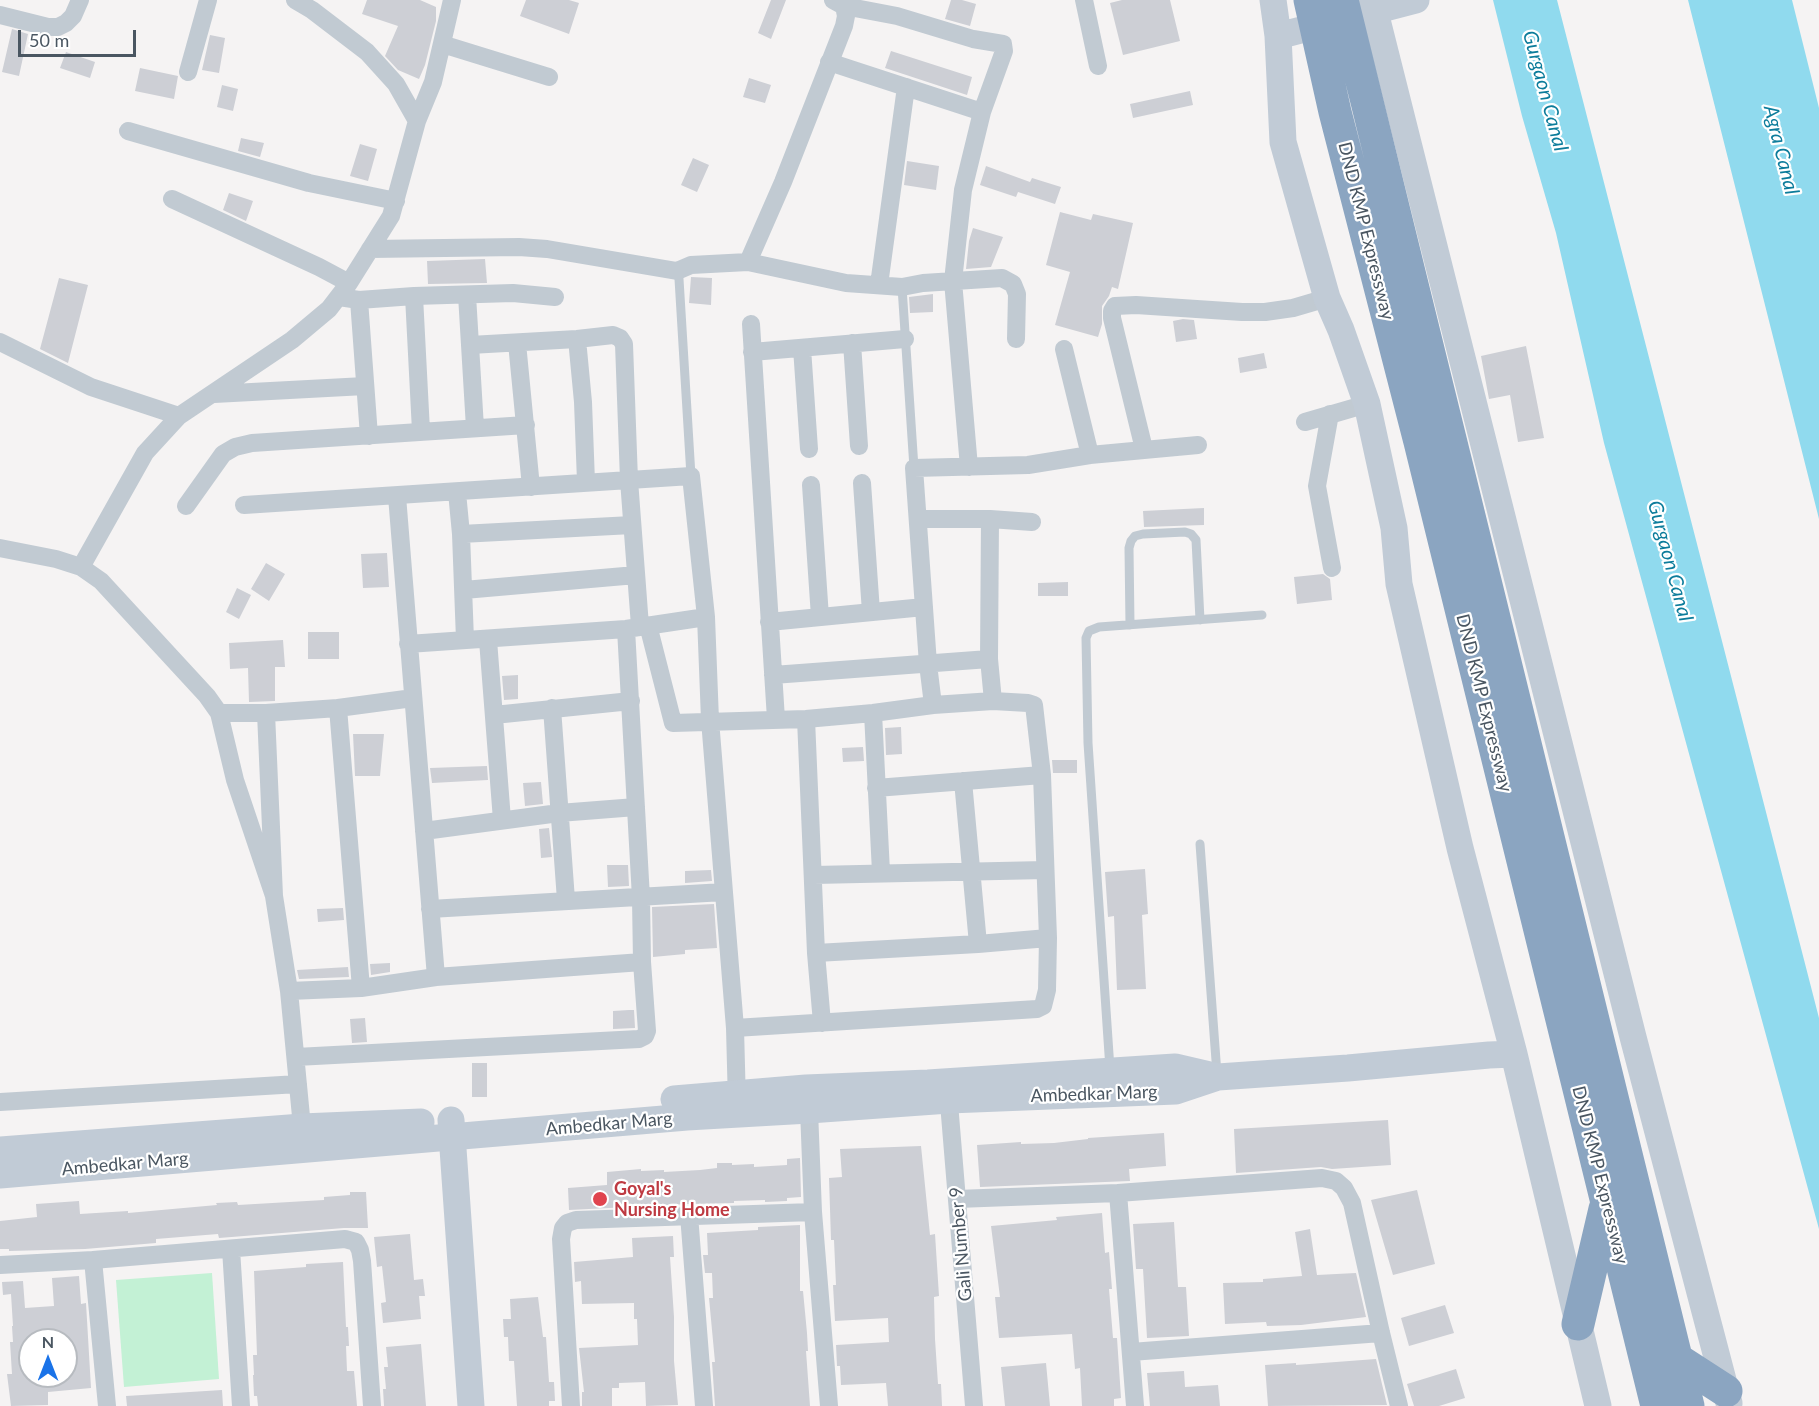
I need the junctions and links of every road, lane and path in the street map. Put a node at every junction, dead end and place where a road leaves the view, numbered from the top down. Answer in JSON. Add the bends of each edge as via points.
{"nodes":[{"id":1,"x":80,"y":0,"type":"edge"},
{"id":2,"x":208,"y":0,"type":"edge"},
{"id":3,"x":295,"y":0,"type":"edge"},
{"id":4,"x":452,"y":0,"type":"edge"},
{"id":5,"x":1084,"y":0,"type":"edge"},
{"id":6,"x":1273,"y":0,"type":"edge"},
{"id":7,"x":1310,"y":0,"type":"edge"},
{"id":8,"x":1342,"y":0,"type":"edge"},
{"id":9,"x":1416,"y":0,"type":"edge"},
{"id":10,"x":838,"y":3,"type":"edge"},
{"id":11,"x":1373,"y":6,"type":"edge"},
{"id":12,"x":0,"y":15,"type":"edge"},
{"id":13,"x":1278,"y":36,"type":"junction"},
{"id":14,"x":442,"y":44,"type":"junction"},
{"id":15,"x":829,"y":62,"type":"junction"},
{"id":16,"x":1098,"y":66,"type":"dead end"},
{"id":17,"x":189,"y":72,"type":"dead end"},
{"id":18,"x":549,"y":77,"type":"dead end"},
{"id":19,"x":906,"y":87,"type":"junction"},
{"id":20,"x":982,"y":112,"type":"junction"},
{"id":21,"x":417,"y":121,"type":"junction"},
{"id":22,"x":128,"y":130,"type":"dead end"},
{"id":23,"x":172,"y":200,"type":"dead end"},
{"id":24,"x":396,"y":201,"type":"junction"},
{"id":25,"x":370,"y":249,"type":"junction"},
{"id":26,"x":748,"y":262,"type":"junction"},
{"id":27,"x":677,"y":271,"type":"junction"},
{"id":28,"x":953,"y":281,"type":"junction"},
{"id":29,"x":879,"y":285,"type":"junction"},
{"id":30,"x":902,"y":287,"type":"junction"},
{"id":31,"x":344,"y":290,"type":"junction"},
{"id":32,"x":467,"y":295,"type":"junction"},
{"id":33,"x":414,"y":296,"type":"junction"},
{"id":34,"x":555,"y":297,"type":"dead end"},
{"id":35,"x":1327,"y":298,"type":"junction"},
{"id":36,"x":360,"y":300,"type":"junction"},
{"id":37,"x":751,"y":324,"type":"dead end"},
{"id":38,"x":577,"y":339,"type":"junction"},
{"id":39,"x":905,"y":339,"type":"junction"},
{"id":40,"x":1016,"y":339,"type":"dead end"},
{"id":41,"x":0,"y":342,"type":"edge"},
{"id":42,"x":518,"y":343,"type":"junction"},
{"id":43,"x":852,"y":343,"type":"junction"},
{"id":44,"x":470,"y":345,"type":"junction"},
{"id":45,"x":802,"y":348,"type":"junction"},
{"id":46,"x":1064,"y":349,"type":"dead end"},
{"id":47,"x":752,"y":352,"type":"junction"},
{"id":48,"x":365,"y":386,"type":"junction"},
{"id":49,"x":212,"y":394,"type":"junction"},
{"id":50,"x":1367,"y":404,"type":"junction"},
{"id":51,"x":1330,"y":414,"type":"junction"},
{"id":52,"x":179,"y":416,"type":"junction"},
{"id":53,"x":1305,"y":422,"type":"dead end"},
{"id":54,"x":526,"y":425,"type":"junction"},
{"id":55,"x":475,"y":428,"type":"junction"},
{"id":56,"x":421,"y":431,"type":"junction"},
{"id":57,"x":369,"y":435,"type":"junction"},
{"id":58,"x":1198,"y":445,"type":"dead end"},
{"id":59,"x":860,"y":446,"type":"dead end"},
{"id":60,"x":809,"y":449,"type":"dead end"},
{"id":61,"x":1144,"y":449,"type":"junction"},
{"id":62,"x":1090,"y":455,"type":"junction"},
{"id":63,"x":969,"y":467,"type":"junction"},
{"id":64,"x":914,"y":468,"type":"junction"},
{"id":65,"x":691,"y":476,"type":"junction"},
{"id":66,"x":629,"y":480,"type":"junction"},
{"id":67,"x":586,"y":482,"type":"junction"},
{"id":68,"x":862,"y":483,"type":"dead end"},
{"id":69,"x":811,"y":485,"type":"dead end"},
{"id":70,"x":531,"y":487,"type":"junction"},
{"id":71,"x":457,"y":492,"type":"junction"},
{"id":72,"x":397,"y":496,"type":"junction"},
{"id":73,"x":244,"y":505,"type":"dead end"},
{"id":74,"x":186,"y":506,"type":"dead end"},
{"id":75,"x":920,"y":519,"type":"junction"},
{"id":76,"x":990,"y":519,"type":"junction"},
{"id":77,"x":1032,"y":522,"type":"dead end"},
{"id":78,"x":632,"y":525,"type":"junction"},
{"id":79,"x":461,"y":534,"type":"junction"},
{"id":80,"x":0,"y":548,"type":"edge"},
{"id":81,"x":81,"y":567,"type":"junction"},
{"id":82,"x":1332,"y":568,"type":"dead end"},
{"id":83,"x":636,"y":575,"type":"junction"},
{"id":84,"x":464,"y":590,"type":"junction"},
{"id":85,"x":924,"y":607,"type":"junction"},
{"id":86,"x":871,"y":612,"type":"junction"},
{"id":87,"x":1262,"y":615,"type":"dead end"},
{"id":88,"x":706,"y":616,"type":"junction"},
{"id":89,"x":820,"y":617,"type":"junction"},
{"id":90,"x":1200,"y":620,"type":"junction"},
{"id":91,"x":770,"y":622,"type":"junction"},
{"id":92,"x":1130,"y":625,"type":"junction"},
{"id":93,"x":638,"y":627,"type":"junction"},
{"id":94,"x":465,"y":640,"type":"junction"},
{"id":95,"x":488,"y":640,"type":"junction"},
{"id":96,"x":408,"y":644,"type":"junction"},
{"id":97,"x":989,"y":659,"type":"junction"},
{"id":98,"x":928,"y":664,"type":"junction"},
{"id":99,"x":773,"y":675,"type":"junction"},
{"id":100,"x":412,"y":698,"type":"junction"},
{"id":101,"x":631,"y":701,"type":"junction"},
{"id":102,"x":993,"y":701,"type":"junction"},
{"id":103,"x":933,"y":705,"type":"junction"},
{"id":104,"x":338,"y":708,"type":"junction"},
{"id":105,"x":552,"y":708,"type":"junction"},
{"id":106,"x":219,"y":713,"type":"junction"},
{"id":107,"x":266,"y":713,"type":"junction"},
{"id":108,"x":873,"y":713,"type":"junction"},
{"id":109,"x":494,"y":715,"type":"junction"},
{"id":110,"x":776,"y":719,"type":"junction"},
{"id":111,"x":806,"y":719,"type":"junction"},
{"id":112,"x":710,"y":720,"type":"junction"},
{"id":113,"x":1042,"y":775,"type":"junction"},
{"id":114,"x":963,"y":781,"type":"junction"},
{"id":115,"x":876,"y":788,"type":"junction"},
{"id":116,"x":636,"y":807,"type":"junction"},
{"id":117,"x":559,"y":813,"type":"junction"},
{"id":118,"x":502,"y":820,"type":"junction"},
{"id":119,"x":424,"y":831,"type":"junction"},
{"id":120,"x":1200,"y":844,"type":"dead end"},
{"id":121,"x":1045,"y":870,"type":"junction"},
{"id":122,"x":881,"y":872,"type":"junction"},
{"id":123,"x":971,"y":872,"type":"junction"},
{"id":124,"x":814,"y":875,"type":"junction"},
{"id":125,"x":724,"y":892,"type":"junction"},
{"id":126,"x":274,"y":896,"type":"junction"},
{"id":127,"x":641,"y":898,"type":"junction"},
{"id":128,"x":566,"y":900,"type":"junction"},
{"id":129,"x":430,"y":909,"type":"junction"},
{"id":130,"x":1048,"y":938,"type":"junction"},
{"id":131,"x":978,"y":944,"type":"junction"},
{"id":132,"x":816,"y":953,"type":"junction"},
{"id":133,"x":642,"y":962,"type":"junction"},
{"id":134,"x":436,"y":977,"type":"junction"},
{"id":135,"x":361,"y":988,"type":"junction"},
{"id":136,"x":290,"y":991,"type":"junction"},
{"id":137,"x":822,"y":1023,"type":"junction"},
{"id":138,"x":735,"y":1028,"type":"junction"},
{"id":139,"x":1514,"y":1054,"type":"junction"},
{"id":140,"x":296,"y":1057,"type":"junction"},
{"id":141,"x":1110,"y":1071,"type":"junction"},
{"id":142,"x":1218,"y":1077,"type":"junction"},
{"id":143,"x":298,"y":1084,"type":"junction"},
{"id":144,"x":948,"y":1091,"type":"junction"},
{"id":145,"x":0,"y":1102,"type":"edge"},
{"id":146,"x":737,"y":1104,"type":"junction"},
{"id":147,"x":808,"y":1110,"type":"junction"},
{"id":148,"x":303,"y":1127,"type":"junction"},
{"id":149,"x":452,"y":1129,"type":"junction"},
{"id":150,"x":0,"y":1150,"type":"edge"},
{"id":151,"x":0,"y":1175,"type":"edge"},
{"id":152,"x":1118,"y":1193,"type":"junction"},
{"id":153,"x":957,"y":1199,"type":"junction"},
{"id":154,"x":1607,"y":1202,"type":"junction"},
{"id":155,"x":813,"y":1212,"type":"junction"},
{"id":156,"x":689,"y":1215,"type":"junction"},
{"id":157,"x":231,"y":1249,"type":"junction"},
{"id":158,"x":93,"y":1260,"type":"junction"},
{"id":159,"x":0,"y":1266,"type":"edge"},
{"id":160,"x":1578,"y":1324,"type":"junction"},
{"id":161,"x":1381,"y":1333,"type":"junction"},
{"id":162,"x":1131,"y":1352,"type":"junction"},
{"id":163,"x":1675,"y":1358,"type":"junction"},
{"id":164,"x":1728,"y":1399,"type":"edge"},
{"id":165,"x":107,"y":1406,"type":"edge"},
{"id":166,"x":241,"y":1406,"type":"edge"},
{"id":167,"x":372,"y":1406,"type":"edge"},
{"id":168,"x":471,"y":1406,"type":"edge"},
{"id":169,"x":571,"y":1406,"type":"edge"},
{"id":170,"x":704,"y":1406,"type":"edge"},
{"id":171,"x":829,"y":1406,"type":"edge"},
{"id":172,"x":974,"y":1406,"type":"edge"},
{"id":173,"x":1135,"y":1406,"type":"edge"},
{"id":174,"x":1399,"y":1406,"type":"edge"},
{"id":175,"x":1598,"y":1406,"type":"edge"},
{"id":176,"x":1657,"y":1406,"type":"edge"},
{"id":177,"x":1688,"y":1406,"type":"edge"}],
"edges":[{"from":1,"to":12,"type":"street","via":[[73,16],[58,27]]},
{"from":2,"to":17,"type":"street"},
{"from":3,"to":21,"type":"street","via":[[367,52],[396,84]]},
{"from":4,"to":14,"type":"street"},
{"from":5,"to":16,"type":"street"},
{"from":6,"to":13,"type":"street"},
{"from":7,"to":154,"type":"highway","name":"DND KMP Expressway"},
{"from":8,"to":163,"type":"highway","name":"DND KMP Expressway"},
{"from":9,"to":11,"type":"street"},
{"from":10,"to":15,"type":"street","via":[[846,16]]},
{"from":10,"to":20,"type":"street","via":[[1004,44]]},
{"from":11,"to":13,"type":"street"},
{"from":11,"to":164,"type":"street"},
{"from":13,"to":35,"type":"street","via":[[1283,142]]},
{"from":14,"to":18,"type":"street"},
{"from":14,"to":21,"type":"street","via":[[433,82]]},
{"from":15,"to":19,"type":"street"},
{"from":15,"to":26,"type":"street"},
{"from":19,"to":20,"type":"street"},
{"from":19,"to":29,"type":"street"},
{"from":20,"to":28,"type":"street","via":[[962,199]]},
{"from":21,"to":24,"type":"street"},
{"from":22,"to":24,"type":"street","via":[[309,183]]},
{"from":23,"to":31,"type":"street","via":[[319,267]]},
{"from":24,"to":25,"type":"street"},
{"from":25,"to":27,"type":"street","via":[[547,249]]},
{"from":25,"to":31,"type":"street"},
{"from":26,"to":27,"type":"street","via":[[702,263]]},
{"from":26,"to":29,"type":"street","via":[[846,283]]},
{"from":27,"to":65,"type":"lane"},
{"from":28,"to":30,"type":"street"},
{"from":28,"to":40,"type":"street","via":[[1002,278],[1012,284],[1017,294]]},
{"from":28,"to":63,"type":"street"},
{"from":29,"to":30,"type":"street"},
{"from":30,"to":39,"type":"lane"},
{"from":31,"to":36,"type":"street"},
{"from":31,"to":49,"type":"street","via":[[330,309],[292,340]]},
{"from":32,"to":33,"type":"street"},
{"from":32,"to":34,"type":"street","via":[[513,293]]},
{"from":32,"to":44,"type":"street"},
{"from":33,"to":36,"type":"street"},
{"from":33,"to":56,"type":"street"},
{"from":35,"to":50,"type":"street"},
{"from":35,"to":61,"type":"street","via":[[1265,312],[1115,306],[1112,318]]},
{"from":36,"to":48,"type":"street"},
{"from":37,"to":47,"type":"street"},
{"from":38,"to":42,"type":"street"},
{"from":38,"to":66,"type":"street","via":[[613,335],[624,344]]},
{"from":38,"to":67,"type":"street"},
{"from":39,"to":43,"type":"street"},
{"from":39,"to":64,"type":"lane"},
{"from":41,"to":52,"type":"street","via":[[91,387]]},
{"from":42,"to":44,"type":"street"},
{"from":42,"to":54,"type":"street"},
{"from":43,"to":45,"type":"street"},
{"from":43,"to":59,"type":"street"},
{"from":44,"to":55,"type":"street"},
{"from":45,"to":47,"type":"street"},
{"from":45,"to":60,"type":"street"},
{"from":46,"to":62,"type":"street"},
{"from":47,"to":91,"type":"street"},
{"from":48,"to":49,"type":"street"},
{"from":48,"to":57,"type":"street"},
{"from":49,"to":52,"type":"street"},
{"from":50,"to":51,"type":"street"},
{"from":50,"to":139,"type":"street","via":[[1394,528],[1399,584],[1460,848]]},
{"from":51,"to":53,"type":"street"},
{"from":51,"to":82,"type":"street","via":[[1317,486]]},
{"from":52,"to":81,"type":"street","via":[[145,453]]},
{"from":54,"to":55,"type":"street"},
{"from":54,"to":70,"type":"street"},
{"from":55,"to":56,"type":"street"},
{"from":56,"to":57,"type":"street"},
{"from":57,"to":74,"type":"street","via":[[235,447],[223,454]]},
{"from":58,"to":61,"type":"street"},
{"from":61,"to":62,"type":"street"},
{"from":62,"to":63,"type":"street","via":[[1028,465]]},
{"from":63,"to":64,"type":"street"},
{"from":64,"to":75,"type":"street"},
{"from":65,"to":66,"type":"street"},
{"from":65,"to":88,"type":"street"},
{"from":66,"to":67,"type":"street"},
{"from":66,"to":78,"type":"street"},
{"from":67,"to":70,"type":"street"},
{"from":68,"to":86,"type":"street"},
{"from":69,"to":89,"type":"street"},
{"from":70,"to":71,"type":"street"},
{"from":71,"to":72,"type":"street"},
{"from":71,"to":79,"type":"street"},
{"from":72,"to":73,"type":"street"},
{"from":72,"to":96,"type":"street"},
{"from":75,"to":76,"type":"street"},
{"from":75,"to":85,"type":"street"},
{"from":76,"to":77,"type":"street"},
{"from":76,"to":97,"type":"street"},
{"from":78,"to":79,"type":"street"},
{"from":78,"to":83,"type":"street"},
{"from":79,"to":84,"type":"street"},
{"from":80,"to":81,"type":"street"},
{"from":81,"to":106,"type":"street","via":[[101,580]]},
{"from":83,"to":84,"type":"street"},
{"from":83,"to":93,"type":"street"},
{"from":84,"to":94,"type":"street"},
{"from":85,"to":86,"type":"street"},
{"from":85,"to":98,"type":"street"},
{"from":86,"to":89,"type":"street"},
{"from":87,"to":90,"type":"lane"},
{"from":88,"to":93,"type":"street"},
{"from":88,"to":112,"type":"street"},
{"from":89,"to":91,"type":"street"},
{"from":90,"to":92,"type":"lane"},
{"from":90,"to":92,"type":"lane","via":[[1196,540],[1185,532],[1143,534],[1131,540],[1129,548]]},
{"from":91,"to":99,"type":"street"},
{"from":92,"to":141,"type":"lane","via":[[1089,631],[1085,647]]},
{"from":93,"to":95,"type":"street"},
{"from":93,"to":101,"type":"street"},
{"from":93,"to":112,"type":"street","via":[[673,723]]},
{"from":94,"to":95,"type":"street"},
{"from":94,"to":96,"type":"street"},
{"from":95,"to":109,"type":"street"},
{"from":96,"to":100,"type":"street"},
{"from":97,"to":98,"type":"street"},
{"from":97,"to":102,"type":"street"},
{"from":98,"to":99,"type":"street"},
{"from":98,"to":103,"type":"street"},
{"from":99,"to":110,"type":"street"},
{"from":100,"to":104,"type":"street"},
{"from":100,"to":119,"type":"street"},
{"from":101,"to":105,"type":"street"},
{"from":101,"to":116,"type":"street"},
{"from":102,"to":103,"type":"street"},
{"from":102,"to":113,"type":"street","via":[[1034,705]]},
{"from":103,"to":108,"type":"street"},
{"from":104,"to":107,"type":"street"},
{"from":104,"to":135,"type":"street"},
{"from":105,"to":109,"type":"street"},
{"from":105,"to":117,"type":"street"},
{"from":106,"to":107,"type":"street"},
{"from":106,"to":126,"type":"street","via":[[236,780]]},
{"from":107,"to":126,"type":"street"},
{"from":108,"to":111,"type":"street"},
{"from":108,"to":115,"type":"street"},
{"from":109,"to":118,"type":"street"},
{"from":110,"to":111,"type":"street"},
{"from":110,"to":112,"type":"street"},
{"from":111,"to":124,"type":"street"},
{"from":112,"to":125,"type":"street"},
{"from":113,"to":114,"type":"street"},
{"from":113,"to":121,"type":"street"},
{"from":114,"to":115,"type":"street"},
{"from":114,"to":123,"type":"street"},
{"from":115,"to":122,"type":"street"},
{"from":116,"to":117,"type":"street"},
{"from":116,"to":127,"type":"street"},
{"from":117,"to":118,"type":"street"},
{"from":117,"to":128,"type":"street"},
{"from":118,"to":119,"type":"street"},
{"from":119,"to":129,"type":"street"},
{"from":120,"to":142,"type":"lane"},
{"from":121,"to":123,"type":"street"},
{"from":121,"to":130,"type":"street"},
{"from":122,"to":123,"type":"street"},
{"from":122,"to":124,"type":"street"},
{"from":123,"to":131,"type":"street"},
{"from":124,"to":132,"type":"street"},
{"from":125,"to":127,"type":"street"},
{"from":125,"to":138,"type":"street"},
{"from":126,"to":136,"type":"street"},
{"from":127,"to":128,"type":"street"},
{"from":127,"to":133,"type":"street"},
{"from":128,"to":129,"type":"street"},
{"from":129,"to":134,"type":"street"},
{"from":130,"to":131,"type":"street"},
{"from":130,"to":137,"type":"street","via":[[1046,1000],[1036,1009]]},
{"from":131,"to":132,"type":"street"},
{"from":132,"to":137,"type":"street"},
{"from":133,"to":134,"type":"street"},
{"from":133,"to":140,"type":"street","via":[[647,1031],[639,1039]]},
{"from":134,"to":135,"type":"street"},
{"from":135,"to":136,"type":"street"},
{"from":136,"to":140,"type":"street"},
{"from":137,"to":138,"type":"street"},
{"from":138,"to":146,"type":"street"},
{"from":139,"to":142,"type":"street","name":"Ambedkar Marg"},
{"from":139,"to":160,"type":"street"},
{"from":140,"to":143,"type":"street"},
{"from":141,"to":142,"type":"street","name":"Ambedkar Marg","via":[[1175,1067]]},
{"from":141,"to":144,"type":"street","name":"Ambedkar Marg"},
{"from":142,"to":144,"type":"street","name":"Ambedkar Marg","via":[[1176,1091]]},
{"from":143,"to":145,"type":"street"},
{"from":143,"to":148,"type":"street"},
{"from":144,"to":146,"type":"street","name":"Ambedkar Marg","via":[[806,1088]]},
{"from":144,"to":147,"type":"street","name":"Ambedkar Marg"},
{"from":144,"to":153,"type":"street","name":"Gali Number 9"},
{"from":146,"to":147,"type":"street","name":"Ambedkar Marg"},
{"from":146,"to":149,"type":"street","name":"Ambedkar Marg"},
{"from":147,"to":155,"type":"street"},
{"from":148,"to":149,"type":"street","name":"Ambedkar Marg"},
{"from":148,"to":150,"type":"street","name":"Ambedkar Marg"},
{"from":149,"to":151,"type":"street","name":"Ambedkar Marg"},
{"from":149,"to":168,"type":"street"},
{"from":152,"to":153,"type":"street"},
{"from":152,"to":161,"type":"street","via":[[1322,1178],[1336,1181],[1352,1203]]},
{"from":152,"to":162,"type":"street"},
{"from":153,"to":172,"type":"street","name":"Gali Number 9"},
{"from":154,"to":160,"type":"highway"},
{"from":154,"to":176,"type":"highway","name":"DND KMP Expressway"},
{"from":155,"to":156,"type":"street"},
{"from":155,"to":171,"type":"street"},
{"from":156,"to":169,"type":"street","via":[[576,1220],[563,1228]]},
{"from":156,"to":170,"type":"street"},
{"from":157,"to":158,"type":"street"},
{"from":157,"to":166,"type":"street"},
{"from":157,"to":167,"type":"street","via":[[345,1239],[356,1242],[362,1261]]},
{"from":158,"to":159,"type":"street"},
{"from":158,"to":165,"type":"street"},
{"from":160,"to":175,"type":"street"},
{"from":161,"to":162,"type":"street"},
{"from":161,"to":174,"type":"street"},
{"from":162,"to":173,"type":"street"},
{"from":163,"to":164,"type":"highway"},
{"from":163,"to":177,"type":"highway","name":"DND KMP Expressway"}]}
